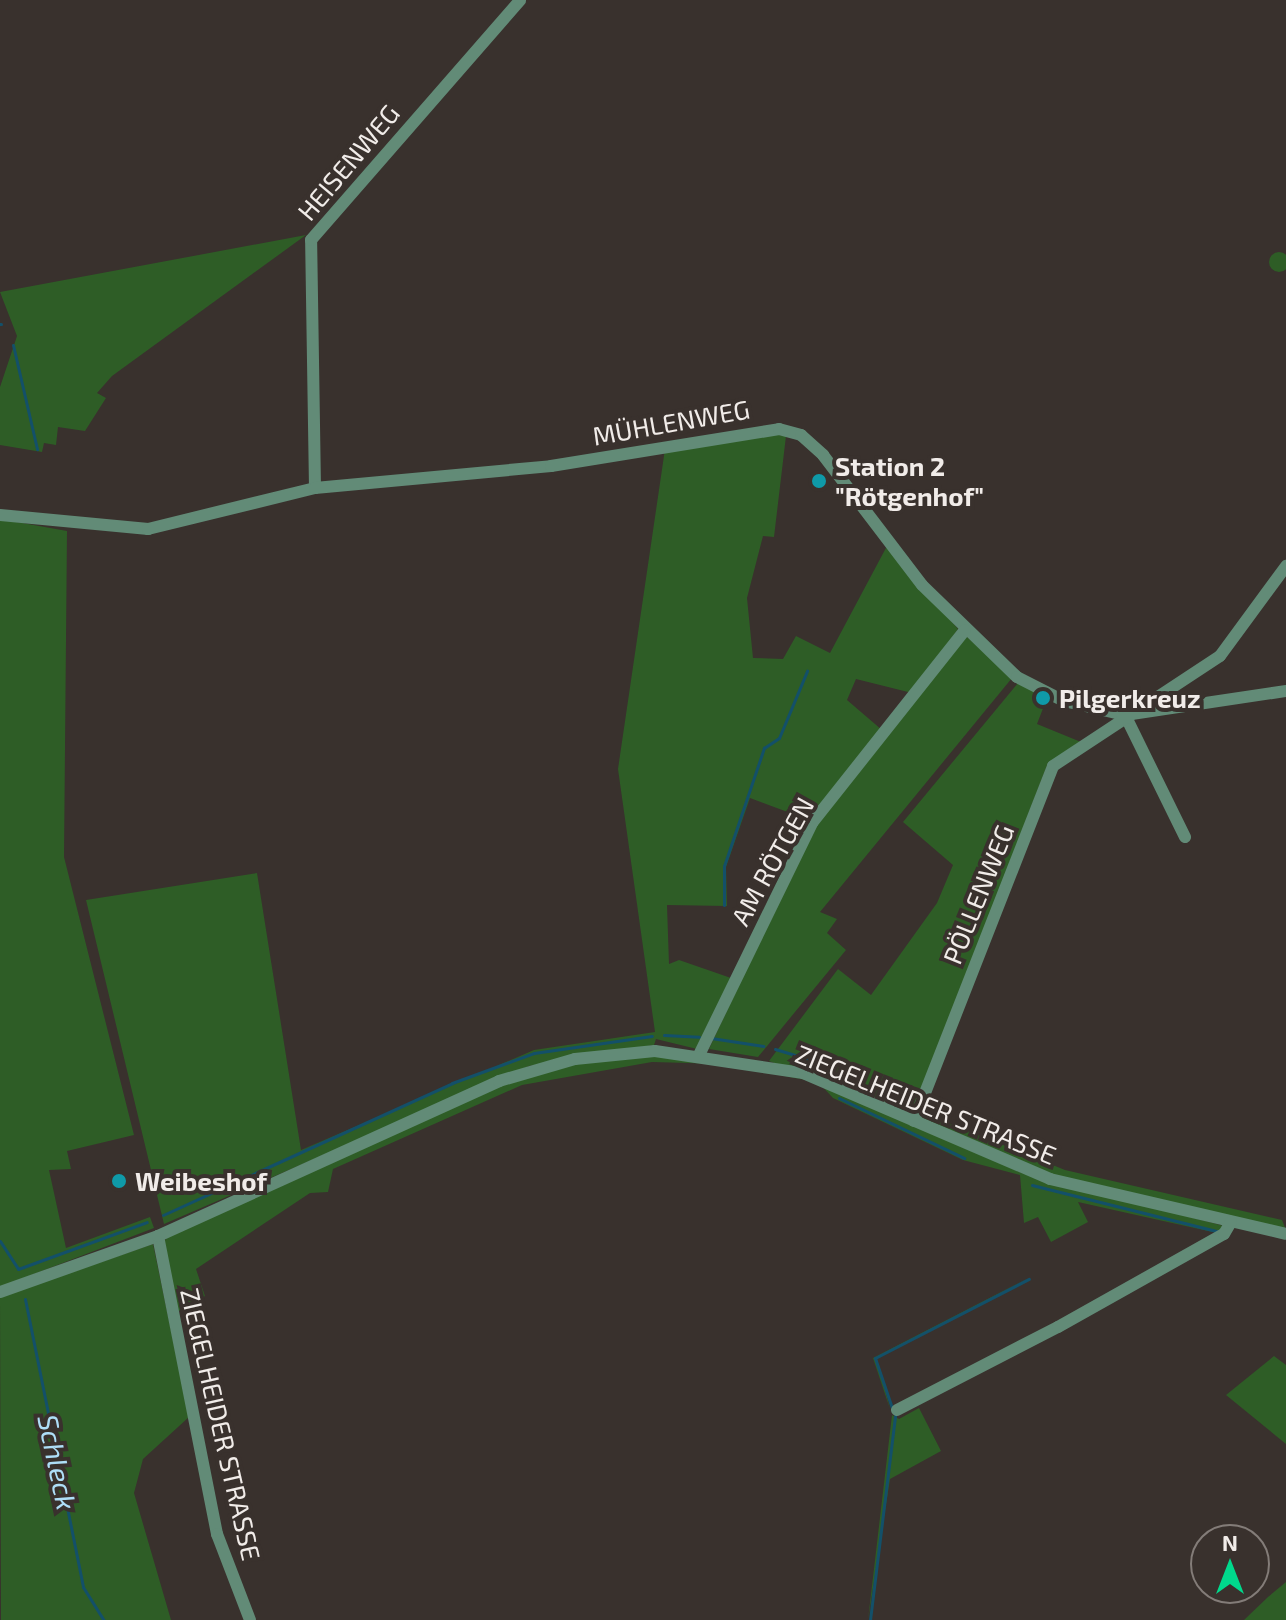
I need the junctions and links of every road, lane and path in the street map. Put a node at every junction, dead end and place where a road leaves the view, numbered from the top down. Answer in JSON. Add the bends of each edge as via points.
{"nodes":[{"id":1,"x":520,"y":0,"type":"edge"},
{"id":2,"x":315,"y":488,"type":"junction"},
{"id":3,"x":0,"y":515,"type":"edge"},
{"id":4,"x":1286,"y":566,"type":"edge"},
{"id":5,"x":965,"y":630,"type":"junction"},
{"id":6,"x":1286,"y":691,"type":"edge"},
{"id":7,"x":1125,"y":715,"type":"junction"},
{"id":8,"x":1185,"y":837,"type":"dead end"},
{"id":9,"x":700,"y":1053,"type":"junction"},
{"id":10,"x":914,"y":1121,"type":"junction"},
{"id":11,"x":1231,"y":1222,"type":"junction"},
{"id":12,"x":1286,"y":1234,"type":"edge"},
{"id":13,"x":158,"y":1236,"type":"junction"},
{"id":14,"x":11,"y":1289,"type":"edge"},
{"id":15,"x":897,"y":1410,"type":"dead end"},
{"id":16,"x":250,"y":1620,"type":"edge"}],
"edges":[{"from":1,"to":2,"type":"street","name":"HEISENWEG","via":[[311,240]]},
{"from":2,"to":3,"type":"street","name":"MÜHLENWEG","via":[[148,529]]},
{"from":2,"to":5,"type":"street","name":"MÜHLENWEG","via":[[551,466],[779,429],[801,435],[823,455]]},
{"from":4,"to":7,"type":"street","name":"PÖLLENWEG","via":[[1220,656]]},
{"from":5,"to":7,"type":"street","name":"MÜHLENWEG","via":[[1017,677],[1064,701]]},
{"from":5,"to":9,"type":"street","name":"AM RÖTGEN","via":[[812,823]]},
{"from":6,"to":7,"type":"street","name":"MÜHLENWEG"},
{"from":7,"to":8,"type":"street"},
{"from":7,"to":10,"type":"street","name":"PÖLLENWEG","via":[[1053,766]]},
{"from":9,"to":10,"type":"street","name":"ZIEGELHEIDER STRASSE","via":[[803,1073]]},
{"from":9,"to":13,"type":"street","name":"ZIEGELHEIDER STRASSE","via":[[619,1053],[521,1073]]},
{"from":10,"to":11,"type":"street","name":"ZIEGELHEIDER STRASSE","via":[[1050,1179]]},
{"from":11,"to":12,"type":"street","name":"ZIEGELHEIDER STRASSE"},
{"from":11,"to":15,"type":"street","via":[[1224,1234]]},
{"from":13,"to":14,"type":"street","name":"ZIEGELHEIDER STRASSE"},
{"from":13,"to":16,"type":"street","name":"ZIEGELHEIDER STRASSE","via":[[217,1534]]}]}
